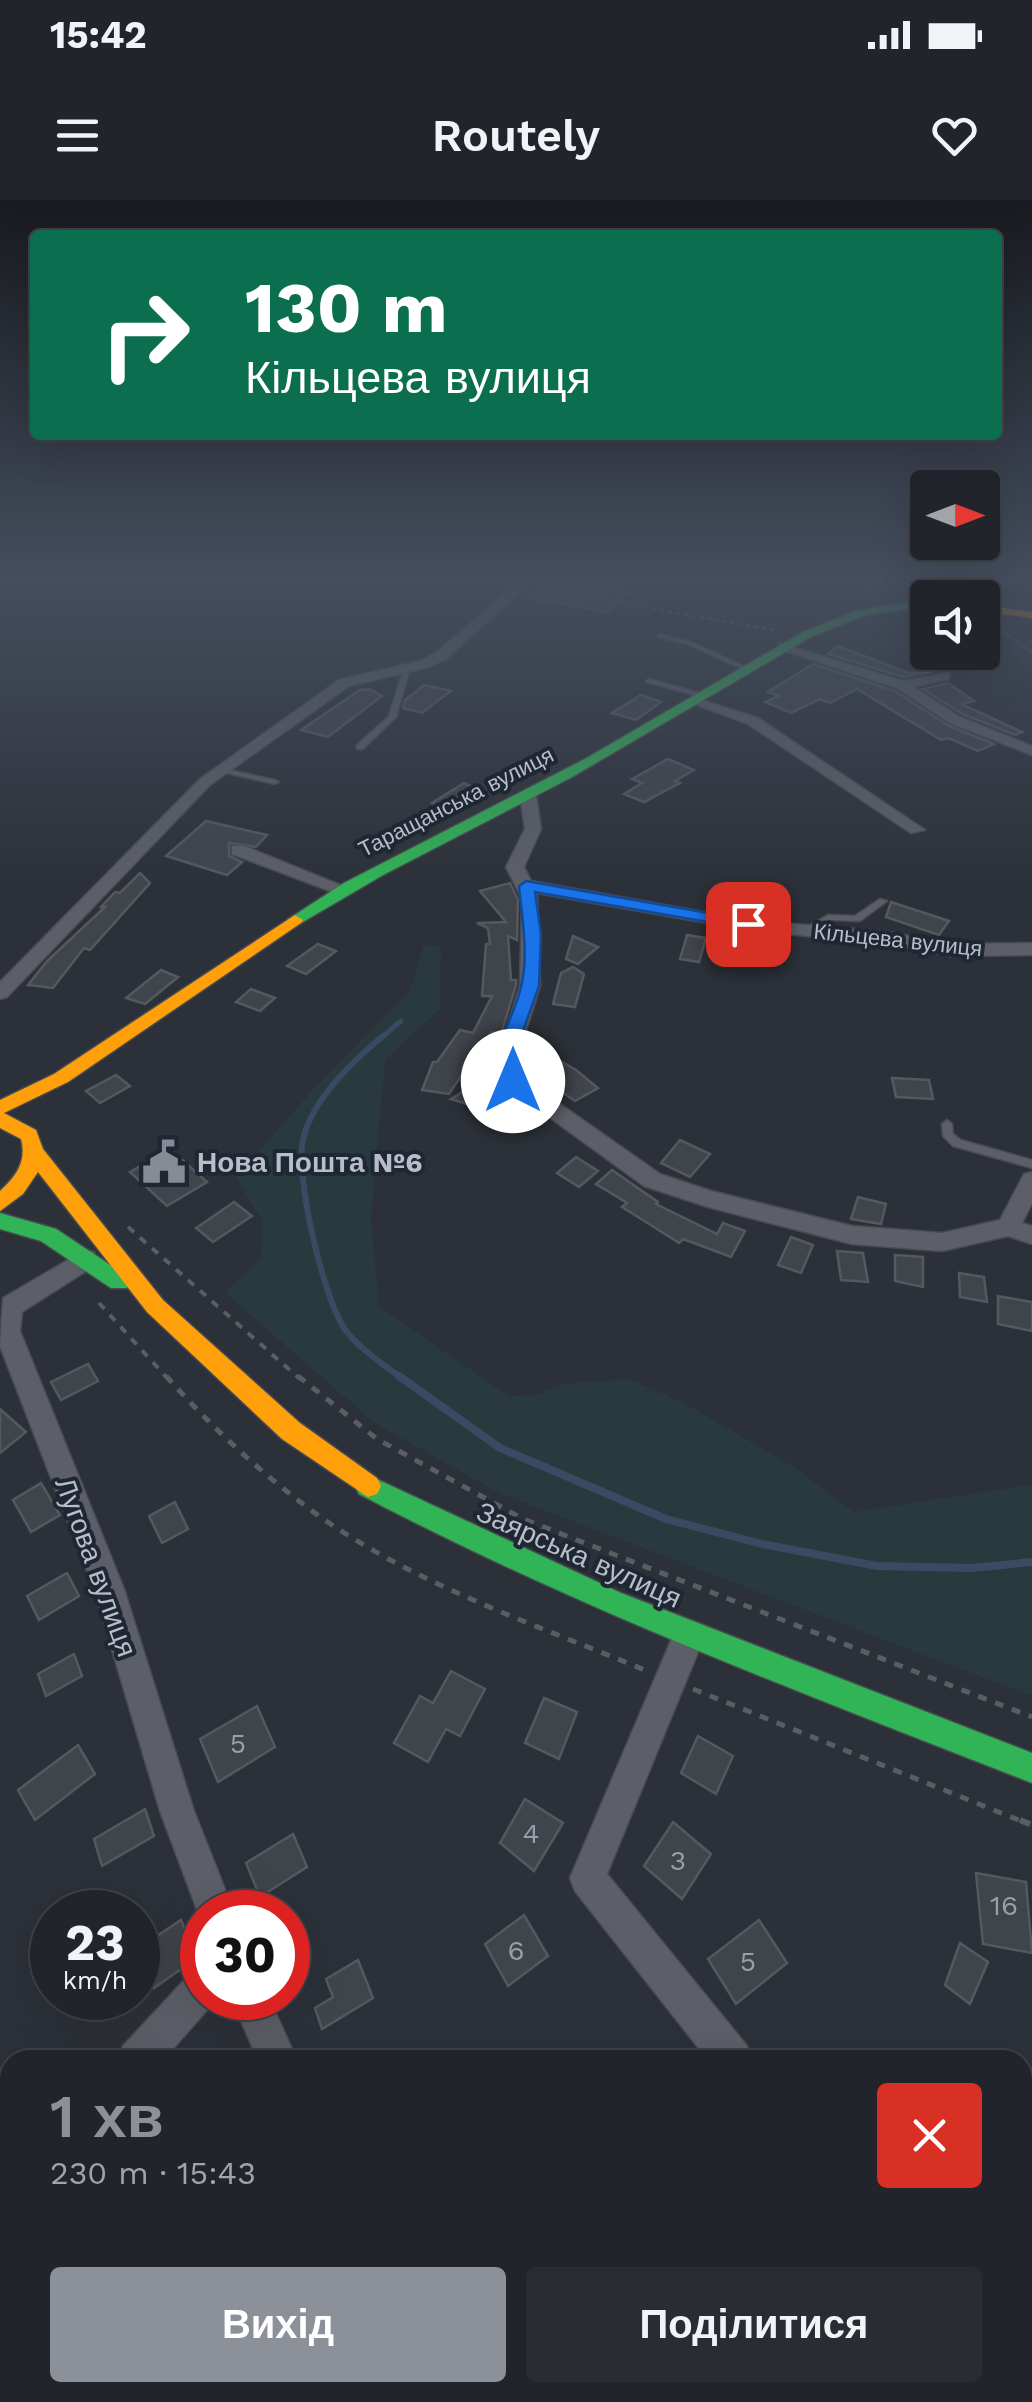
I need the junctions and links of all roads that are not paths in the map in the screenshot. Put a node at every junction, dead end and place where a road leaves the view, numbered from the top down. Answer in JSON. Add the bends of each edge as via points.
{"nodes":[{"id":1,"x":349,"y":682,"type":"edge"},
{"id":2,"x":402,"y":682,"type":"edge"},
{"id":3,"x":651,"y":682,"type":"edge"},
{"id":4,"x":726,"y":682,"type":"edge"},
{"id":5,"x":894,"y":682,"type":"edge"},
{"id":6,"x":917,"y":682,"type":"edge"},
{"id":7,"x":902,"y":685,"type":"junction"},
{"id":8,"x":701,"y":698,"type":"junction"},
{"id":9,"x":360,"y":746,"type":"dead end"},
{"id":10,"x":1032,"y":751,"type":"edge"},
{"id":11,"x":223,"y":770,"type":"junction"},
{"id":12,"x":275,"y":782,"type":"dead end"},
{"id":13,"x":528,"y":796,"type":"junction"},
{"id":14,"x":917,"y":830,"type":"dead end"},
{"id":15,"x":238,"y":850,"type":"dead end"},
{"id":16,"x":526,"y":886,"type":"junction"},
{"id":17,"x":341,"y":889,"type":"junction"},
{"id":18,"x":883,"y":901,"type":"dead end"},
{"id":19,"x":807,"y":930,"type":"junction"},
{"id":20,"x":1032,"y":949,"type":"edge"},
{"id":21,"x":23,"y":972,"type":"junction"},
{"id":22,"x":0,"y":979,"type":"edge"},
{"id":23,"x":0,"y":993,"type":"edge"},
{"id":24,"x":61,"y":1078,"type":"junction"},
{"id":25,"x":0,"y":1108,"type":"edge"},
{"id":26,"x":0,"y":1119,"type":"edge"},
{"id":27,"x":948,"y":1124,"type":"dead end"},
{"id":28,"x":34,"y":1146,"type":"junction"},
{"id":29,"x":1032,"y":1164,"type":"edge"},
{"id":30,"x":1032,"y":1180,"type":"edge"},
{"id":31,"x":0,"y":1203,"type":"edge"},
{"id":32,"x":0,"y":1222,"type":"edge"},
{"id":33,"x":1008,"y":1227,"type":"junction"},
{"id":34,"x":1032,"y":1235,"type":"edge"},
{"id":35,"x":85,"y":1260,"type":"junction"},
{"id":36,"x":155,"y":1306,"type":"junction"},
{"id":37,"x":689,"y":1635,"type":"junction"},
{"id":38,"x":1032,"y":1768,"type":"edge"},
{"id":39,"x":208,"y":1890,"type":"edge"},
{"id":40,"x":180,"y":2012,"type":"edge"},
{"id":41,"x":260,"y":2020,"type":"edge"},
{"id":42,"x":146,"y":2050,"type":"edge"},
{"id":43,"x":273,"y":2050,"type":"edge"},
{"id":44,"x":725,"y":2050,"type":"edge"}],
"edges":[{"from":1,"to":11,"type":"street"},
{"from":2,"to":9,"type":"lane","via":[[392,718]]},
{"from":3,"to":8,"type":"lane"},
{"from":4,"to":8,"type":"main road","name":"Таращанська вулиця"},
{"from":5,"to":7,"type":"street"},
{"from":6,"to":7,"type":"street"},
{"from":7,"to":10,"type":"street","via":[[971,728]]},
{"from":8,"to":13,"type":"main road","name":"Таращанська вулиця"},
{"from":8,"to":14,"type":"street","via":[[754,721]]},
{"from":11,"to":12,"type":"lane"},
{"from":11,"to":21,"type":"street","via":[[156,828]]},
{"from":13,"to":16,"type":"street","via":[[532,829],[515,866]]},
{"from":13,"to":17,"type":"main road","name":"Таращанська вулиця"},
{"from":15,"to":17,"type":"street","name":"Таращанська вулиця"},
{"from":16,"to":19,"type":"street","name":"Кільцева вулиця"},
{"from":16,"to":33,"type":"street","via":[[530,986],[504,1068],[604,1148],[652,1180],[852,1235],[942,1242]]},
{"from":17,"to":24,"type":"main road","name":"Таращанська вулиця"},
{"from":18,"to":19,"type":"lane","via":[[857,918],[831,916]]},
{"from":19,"to":20,"type":"street","name":"Кільцева вулиця","via":[[950,950]]},
{"from":21,"to":22,"type":"lane"},
{"from":21,"to":23,"type":"street"},
{"from":24,"to":25,"type":"main road","name":"Таращанська вулиця"},
{"from":24,"to":28,"type":"main road","name":"Таращанська вулиця","via":[[44,1098]]},
{"from":26,"to":28,"type":"main road"},
{"from":27,"to":29,"type":"lane","via":[[957,1144]]},
{"from":28,"to":31,"type":"main road","name":"Таращанська вулиця","via":[[26,1178]]},
{"from":28,"to":36,"type":"main road","name":"Заярська вулиця"},
{"from":30,"to":33,"type":"street"},
{"from":32,"to":35,"type":"main road","name":"Заярська вулиця","via":[[48,1235]]},
{"from":33,"to":34,"type":"street"},
{"from":35,"to":36,"type":"main road","name":"Заярська вулиця"},
{"from":35,"to":39,"type":"street","name":"Лугова вулиця","via":[[12,1305],[8,1332],[109,1590]]},
{"from":36,"to":37,"type":"main road","name":"Заярська вулиця","via":[[291,1430],[364,1483],[476,1544]]},
{"from":37,"to":38,"type":"main road","name":"Заярська вулиця"},
{"from":37,"to":44,"type":"street","via":[[588,1878]]},
{"from":40,"to":42,"type":"street"},
{"from":41,"to":43,"type":"street"}]}
